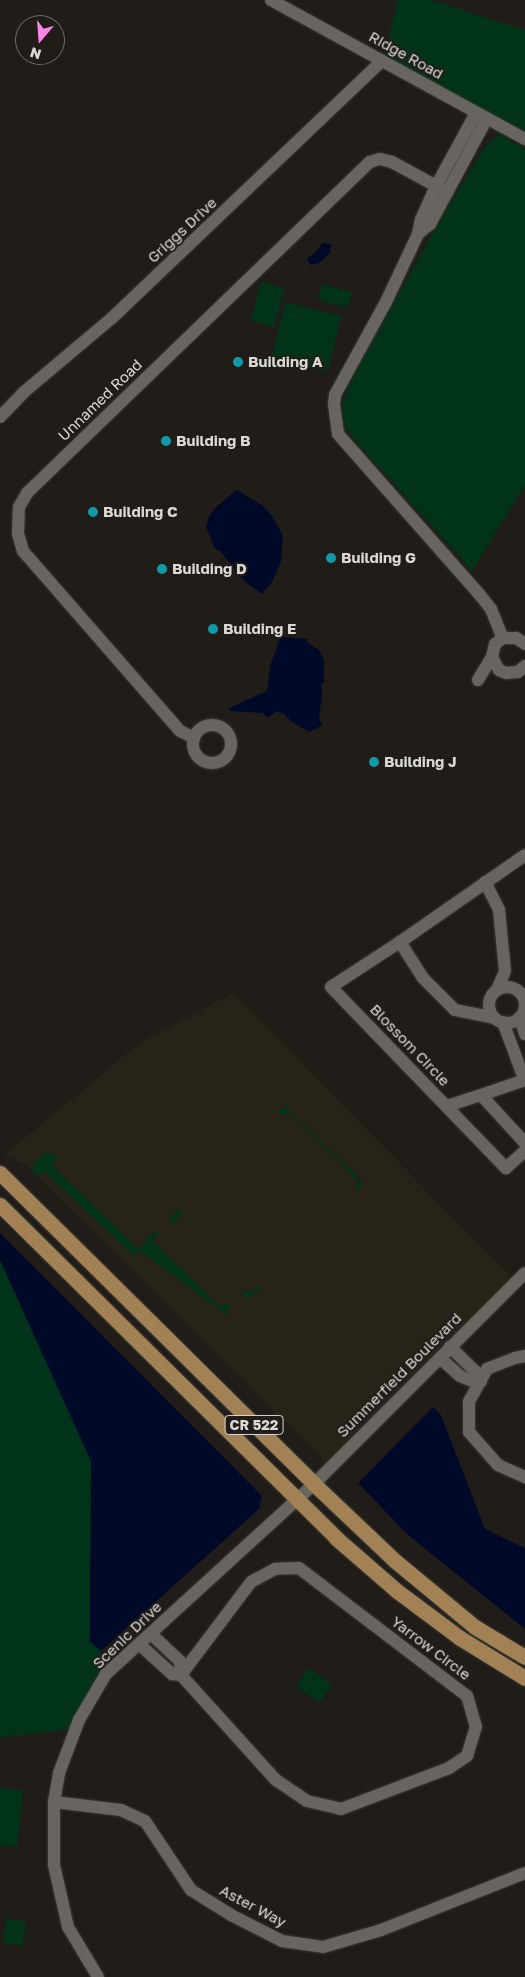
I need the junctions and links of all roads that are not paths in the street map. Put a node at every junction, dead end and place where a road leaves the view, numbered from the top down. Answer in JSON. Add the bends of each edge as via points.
{"nodes":[{"id":1,"x":271,"y":0,"type":"edge"},
{"id":2,"x":382,"y":61,"type":"junction"},
{"id":3,"x":482,"y":116,"type":"junction"},
{"id":4,"x":525,"y":139,"type":"edge"},
{"id":5,"x":436,"y":186,"type":"junction"},
{"id":6,"x":447,"y":192,"type":"junction"},
{"id":7,"x":418,"y":234,"type":"junction"},
{"id":8,"x":0,"y":417,"type":"edge"},
{"id":9,"x":503,"y":638,"type":"junction"},
{"id":10,"x":525,"y":644,"type":"edge"},
{"id":11,"x":492,"y":657,"type":"junction"},
{"id":12,"x":525,"y":666,"type":"edge"},
{"id":13,"x":478,"y":680,"type":"dead end"},
{"id":14,"x":194,"y":738,"type":"dead end"},
{"id":15,"x":525,"y":855,"type":"edge"},
{"id":16,"x":485,"y":882,"type":"junction"},
{"id":17,"x":400,"y":942,"type":"junction"},
{"id":18,"x":505,"y":971,"type":"junction"},
{"id":19,"x":496,"y":990,"type":"junction"},
{"id":20,"x":520,"y":991,"type":"edge"},
{"id":21,"x":489,"y":1002,"type":"junction"},
{"id":22,"x":523,"y":1011,"type":"edge"},
{"id":23,"x":473,"y":1014,"type":"junction"},
{"id":24,"x":499,"y":1020,"type":"junction"},
{"id":25,"x":525,"y":1034,"type":"edge"},
{"id":26,"x":525,"y":1080,"type":"edge"},
{"id":27,"x":481,"y":1095,"type":"junction"},
{"id":28,"x":447,"y":1106,"type":"junction"},
{"id":29,"x":525,"y":1143,"type":"edge"},
{"id":30,"x":525,"y":1151,"type":"edge"},
{"id":31,"x":0,"y":1174,"type":"edge"},
{"id":32,"x":0,"y":1205,"type":"edge"},
{"id":33,"x":525,"y":1273,"type":"edge"},
{"id":34,"x":450,"y":1347,"type":"junction"},
{"id":35,"x":525,"y":1356,"type":"edge"},
{"id":36,"x":440,"y":1358,"type":"junction"},
{"id":37,"x":480,"y":1381,"type":"junction"},
{"id":38,"x":525,"y":1477,"type":"edge"},
{"id":39,"x":314,"y":1484,"type":"junction"},
{"id":40,"x":296,"y":1500,"type":"junction"},
{"id":41,"x":151,"y":1634,"type":"junction"},
{"id":42,"x":139,"y":1644,"type":"junction"},
{"id":43,"x":525,"y":1657,"type":"edge"},
{"id":44,"x":181,"y":1675,"type":"junction"},
{"id":45,"x":525,"y":1678,"type":"edge"},
{"id":46,"x":54,"y":1802,"type":"junction"},
{"id":47,"x":525,"y":1873,"type":"edge"},
{"id":48,"x":98,"y":1977,"type":"edge"}],
"edges":[{"from":1,"to":2,"type":"street","name":"Ridge Road"},
{"from":2,"to":3,"type":"street","name":"Ridge Road"},
{"from":2,"to":8,"type":"street","name":"Griggs Drive","via":[[113,317],[24,392]]},
{"from":3,"to":4,"type":"street","name":"Ridge Road"},
{"from":3,"to":5,"type":"street"},
{"from":3,"to":6,"type":"street"},
{"from":5,"to":6,"type":"street","name":"Unnamed Road"},
{"from":5,"to":7,"type":"street"},
{"from":5,"to":14,"type":"street","name":"Unnamed Road","via":[[392,162],[380,159],[370,162],[27,493],[19,507],[18,533],[23,551],[180,730]]},
{"from":6,"to":7,"type":"street","via":[[430,224]]},
{"from":7,"to":9,"type":"street","via":[[387,300],[334,395],[335,421],[338,434],[347,445],[480,594],[491,609]]},
{"from":9,"to":10,"type":"street","via":[[516,638]]},
{"from":9,"to":11,"type":"street","via":[[495,644]]},
{"from":11,"to":12,"type":"street","via":[[494,664],[506,673],[518,672]]},
{"from":11,"to":13,"type":"street"},
{"from":15,"to":16,"type":"street","name":"Blossom Circle"},
{"from":16,"to":17,"type":"street","name":"Blossom Circle"},
{"from":16,"to":18,"type":"street","via":[[500,910]]},
{"from":17,"to":23,"type":"street","via":[[424,978],[455,1010]]},
{"from":17,"to":28,"type":"street","name":"Blossom Circle","via":[[331,987]]},
{"from":18,"to":19,"type":"street"},
{"from":18,"to":20,"type":"street"},
{"from":19,"to":20,"type":"street","via":[[504,987]]},
{"from":19,"to":21,"type":"street"},
{"from":20,"to":22,"type":"street","via":[[524,999]]},
{"from":21,"to":23,"type":"street"},
{"from":21,"to":24,"type":"street","via":[[491,1013]]},
{"from":22,"to":24,"type":"street","via":[[509,1022]]},
{"from":22,"to":25,"type":"street"},
{"from":23,"to":24,"type":"street"},
{"from":24,"to":26,"type":"street"},
{"from":26,"to":27,"type":"street"},
{"from":27,"to":28,"type":"street"},
{"from":27,"to":29,"type":"street"},
{"from":28,"to":30,"type":"street","name":"Blossom Circle","via":[[506,1168]]},
{"from":31,"to":39,"type":"main road","number":"CR 522"},
{"from":32,"to":40,"type":"main road","number":"CR 522"},
{"from":33,"to":34,"type":"street","name":"Summerfield Boulevard"},
{"from":34,"to":36,"type":"street","name":"Summerfield Boulevard"},
{"from":34,"to":37,"type":"street","via":[[475,1371]]},
{"from":35,"to":37,"type":"street","via":[[487,1369]]},
{"from":36,"to":37,"type":"street","via":[[460,1376]]},
{"from":36,"to":39,"type":"street","name":"Summerfield Boulevard"},
{"from":37,"to":38,"type":"street","via":[[469,1402],[469,1432],[498,1465]]},
{"from":39,"to":40,"type":"street","name":"Summerfield Boulevard"},
{"from":39,"to":43,"type":"main road","number":"CR 522","via":[[394,1560],[468,1621]]},
{"from":40,"to":41,"type":"street","name":"Scenic Drive"},
{"from":40,"to":45,"type":"main road","number":"CR 522","via":[[397,1591],[460,1638]]},
{"from":41,"to":42,"type":"street","name":"Scenic Drive"},
{"from":41,"to":44,"type":"street","name":"Yarrow Circle","via":[[180,1661]]},
{"from":42,"to":44,"type":"street","name":"Yarrow Circle","via":[[172,1674]]},
{"from":42,"to":46,"type":"street","name":"Scenic Drive","via":[[106,1674],[79,1720],[59,1773]]},
{"from":44,"to":44,"type":"street","name":"Yarrow Circle","via":[[276,1780],[307,1801],[341,1809],[449,1768],[467,1756],[476,1727],[467,1696],[299,1568],[275,1569],[251,1582]]},
{"from":46,"to":47,"type":"street","name":"Aster Way","via":[[121,1810],[145,1821],[191,1890],[282,1941],[323,1947],[381,1930]]},
{"from":46,"to":48,"type":"street","name":"Scenic Drive","via":[[54,1865],[68,1927]]}]}
